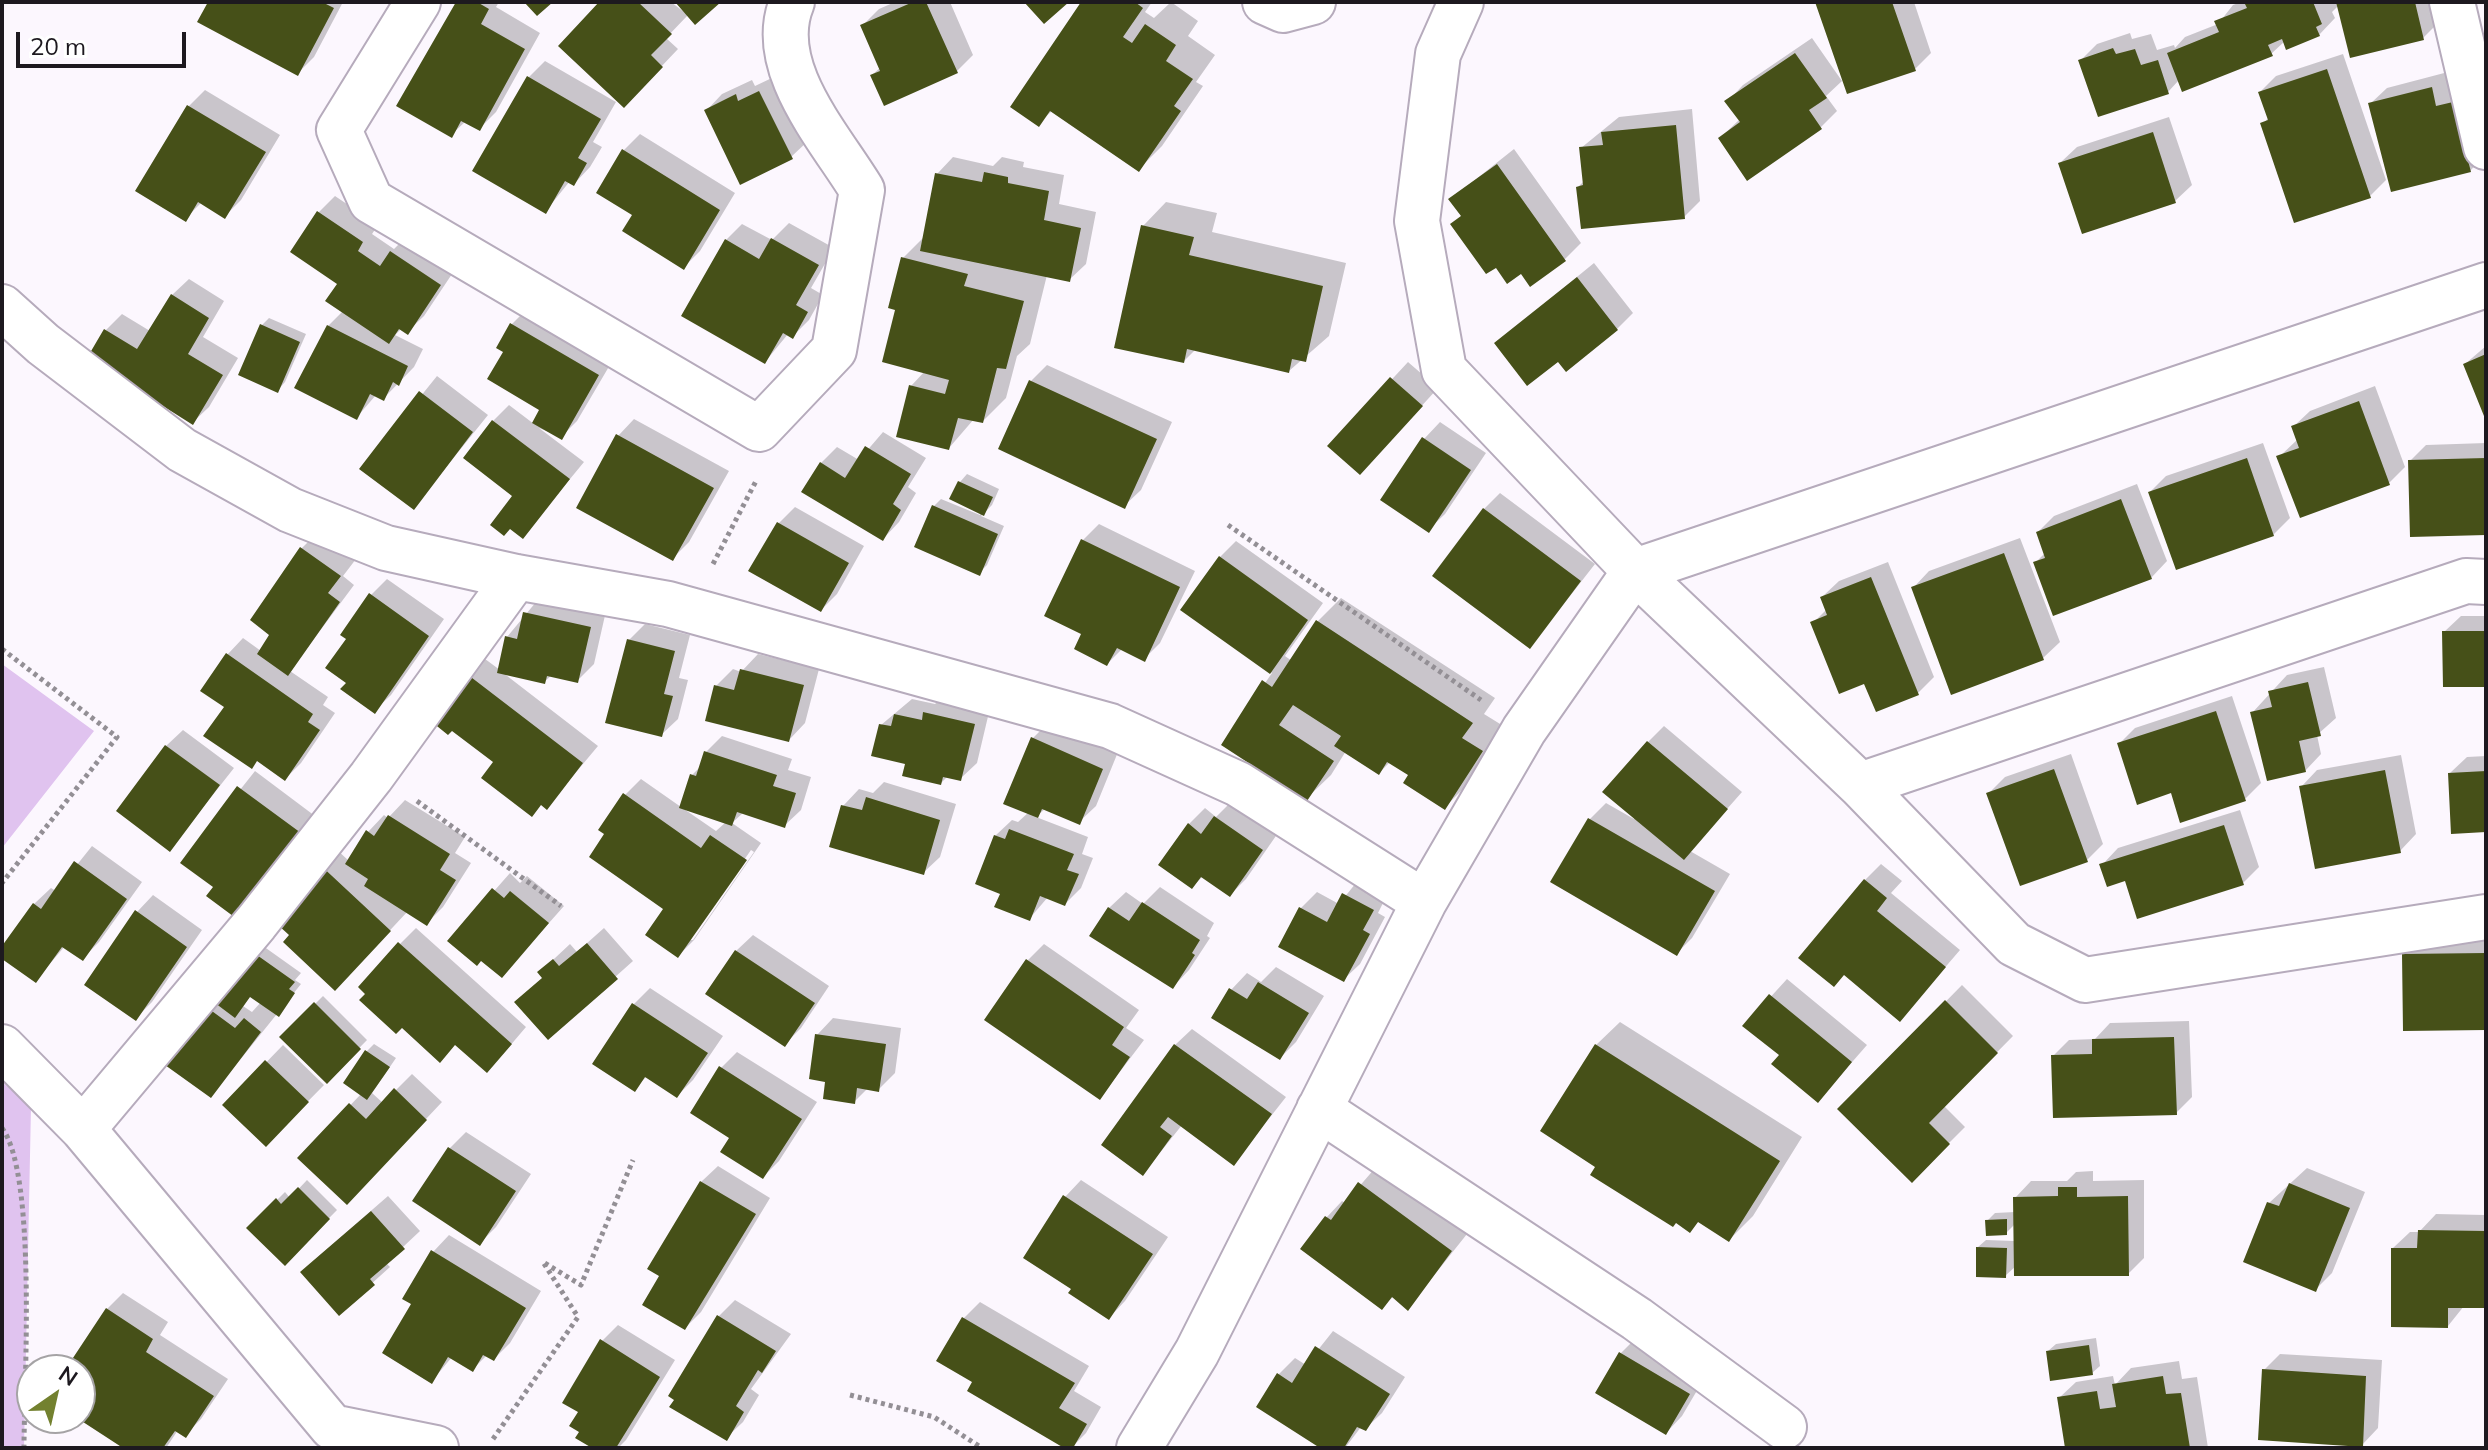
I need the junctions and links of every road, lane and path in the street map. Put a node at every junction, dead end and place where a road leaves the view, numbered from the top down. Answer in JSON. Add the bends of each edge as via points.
{"nodes":[{"id":1,"x":418,"y":2,"type":"edge"},
{"id":2,"x":792,"y":2,"type":"edge"},
{"id":3,"x":1265,"y":2,"type":"edge"},
{"id":4,"x":1313,"y":2,"type":"edge"},
{"id":5,"x":1461,"y":2,"type":"edge"},
{"id":6,"x":2452,"y":2,"type":"edge"},
{"id":7,"x":2486,"y":147,"type":"edge"},
{"id":8,"x":2486,"y":285,"type":"edge"},
{"id":9,"x":2,"y":307,"type":"edge"},
{"id":10,"x":757,"y":478,"type":"dead end"},
{"id":11,"x":1228,"y":525,"type":"dead end"},
{"id":12,"x":1635,"y":571,"type":"junction"},
{"id":13,"x":708,"y":573,"type":"dead end"},
{"id":14,"x":516,"y":577,"type":"junction"},
{"id":15,"x":2486,"y":582,"type":"edge"},
{"id":16,"x":2,"y":649,"type":"edge"},
{"id":17,"x":1524,"y":730,"type":"junction"},
{"id":18,"x":375,"y":770,"type":"junction"},
{"id":19,"x":1860,"y":785,"type":"junction"},
{"id":20,"x":2,"y":883,"type":"edge"},
{"id":21,"x":1424,"y":902,"type":"junction"},
{"id":22,"x":561,"y":906,"type":"dead end"},
{"id":23,"x":2486,"y":917,"type":"edge"},
{"id":24,"x":2,"y":1047,"type":"edge"},
{"id":25,"x":1319,"y":1109,"type":"junction"},
{"id":26,"x":2,"y":1128,"type":"edge"},
{"id":27,"x":83,"y":1129,"type":"junction"},
{"id":28,"x":633,"y":1160,"type":"dead end"},
{"id":29,"x":850,"y":1395,"type":"dead end"},
{"id":30,"x":1784,"y":1427,"type":"dead end"},
{"id":31,"x":325,"y":1438,"type":"edge"},
{"id":32,"x":493,"y":1439,"type":"dead end"},
{"id":33,"x":24,"y":1448,"type":"edge"},
{"id":34,"x":436,"y":1448,"type":"edge"},
{"id":35,"x":982,"y":1448,"type":"edge"},
{"id":36,"x":1139,"y":1448,"type":"edge"}],
"edges":[{"from":1,"to":2,"type":"street","via":[[339,130],[371,201],[759,429],[834,350],[862,190],[792,77],[784,20]]},
{"from":3,"to":4,"type":"street","via":[[1283,10]]},
{"from":5,"to":12,"type":"street","via":[[1438,54],[1417,221],[1444,370]]},
{"from":6,"to":7,"type":"street"},
{"from":8,"to":12,"type":"street"},
{"from":9,"to":14,"type":"street","via":[[182,450],[290,510],[386,548]]},
{"from":10,"to":13,"type":"path"},
{"from":11,"to":17,"type":"path"},
{"from":12,"to":17,"type":"street"},
{"from":12,"to":19,"type":"street"},
{"from":14,"to":18,"type":"street"},
{"from":14,"to":21,"type":"street","via":[[668,604],[1110,726],[1238,784]]},
{"from":15,"to":19,"type":"street","via":[[2466,581]]},
{"from":16,"to":20,"type":"path","via":[[117,737]]},
{"from":17,"to":21,"type":"street"},
{"from":18,"to":22,"type":"path"},
{"from":18,"to":27,"type":"street","via":[[256,923]]},
{"from":19,"to":23,"type":"street","via":[[2014,944],[2085,980]]},
{"from":21,"to":25,"type":"street"},
{"from":24,"to":27,"type":"street"},
{"from":25,"to":30,"type":"street","via":[[1637,1319]]},
{"from":25,"to":36,"type":"street","via":[[1197,1352]]},
{"from":26,"to":33,"type":"path","via":[[12,1141],[25,1235]]},
{"from":27,"to":31,"type":"street"},
{"from":28,"to":32,"type":"path","via":[[581,1285],[543,1262],[578,1317]]},
{"from":29,"to":35,"type":"path","via":[[934,1417]]},
{"from":31,"to":34,"type":"street"}]}
